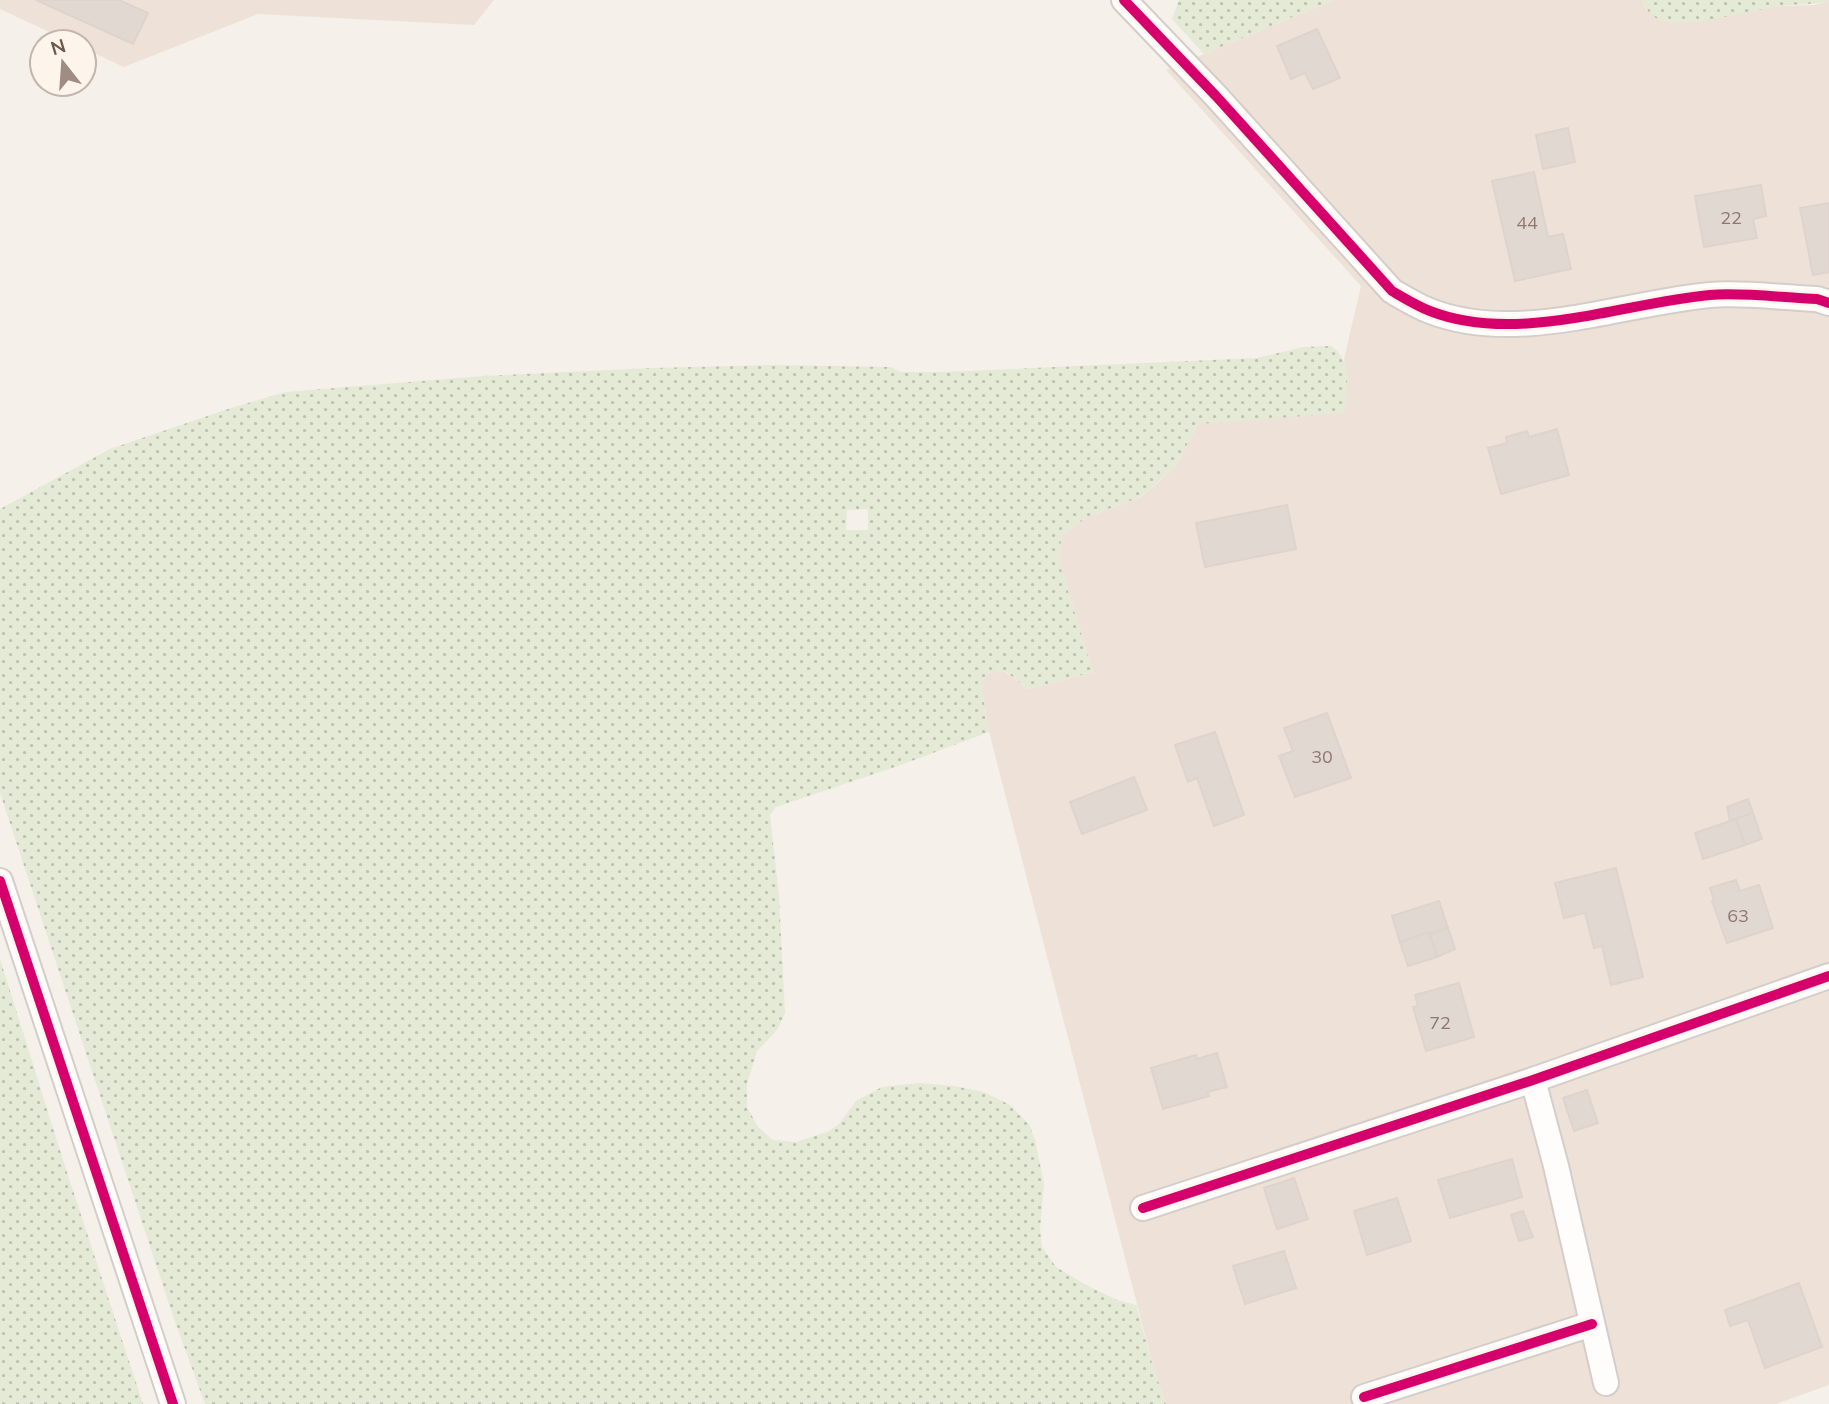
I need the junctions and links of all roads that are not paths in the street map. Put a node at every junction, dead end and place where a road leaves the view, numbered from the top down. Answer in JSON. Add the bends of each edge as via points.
{"nodes":[{"id":1,"x":1124,"y":0,"type":"edge"},
{"id":2,"x":1829,"y":303,"type":"edge"},
{"id":3,"x":0,"y":881,"type":"edge"},
{"id":4,"x":1829,"y":976,"type":"edge"},
{"id":5,"x":1533,"y":1080,"type":"junction"},
{"id":6,"x":1143,"y":1208,"type":"dead end"},
{"id":7,"x":1592,"y":1324,"type":"junction"},
{"id":8,"x":1606,"y":1383,"type":"dead end"},
{"id":9,"x":1364,"y":1397,"type":"dead end"},
{"id":10,"x":173,"y":1404,"type":"edge"}],
"edges":[{"from":1,"to":2,"type":"street","via":[[1392,291],[1429,311],[1497,323],[1535,322],[1712,295]]},
{"from":3,"to":10,"type":"street"},
{"from":4,"to":5,"type":"street"},
{"from":5,"to":6,"type":"street"},
{"from":5,"to":7,"type":"street"},
{"from":7,"to":8,"type":"street"},
{"from":7,"to":9,"type":"street"}]}
